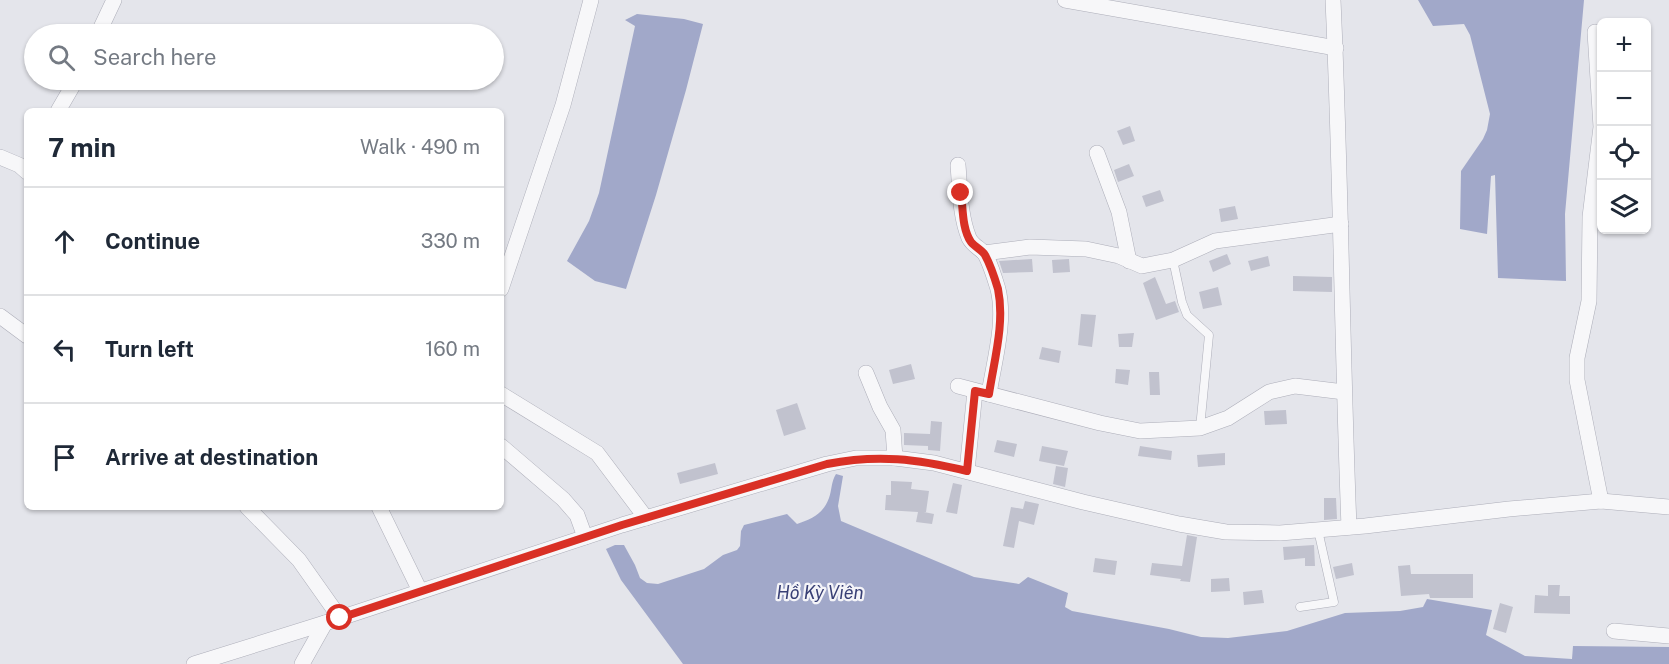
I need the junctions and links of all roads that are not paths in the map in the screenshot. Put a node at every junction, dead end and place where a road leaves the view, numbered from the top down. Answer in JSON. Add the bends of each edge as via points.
{"nodes":[{"id":1,"x":114,"y":0,"type":"edge"},
{"id":2,"x":591,"y":0,"type":"edge"},
{"id":3,"x":1066,"y":0,"type":"edge"},
{"id":4,"x":1334,"y":0,"type":"edge"},
{"id":5,"x":103,"y":24,"type":"edge"},
{"id":6,"x":1595,"y":32,"type":"dead end"},
{"id":7,"x":1336,"y":48,"type":"junction"},
{"id":8,"x":70,"y":90,"type":"edge"},
{"id":9,"x":60,"y":108,"type":"edge"},
{"id":10,"x":1097,"y":153,"type":"dead end"},
{"id":11,"x":0,"y":157,"type":"edge"},
{"id":12,"x":24,"y":165,"type":"edge"},
{"id":13,"x":958,"y":165,"type":"dead end"},
{"id":14,"x":1341,"y":224,"type":"junction"},
{"id":15,"x":984,"y":253,"type":"junction"},
{"id":16,"x":1173,"y":260,"type":"junction"},
{"id":17,"x":1129,"y":261,"type":"junction"},
{"id":18,"x":504,"y":280,"type":"edge"},
{"id":19,"x":0,"y":316,"type":"edge"},
{"id":20,"x":24,"y":334,"type":"edge"},
{"id":21,"x":866,"y":373,"type":"dead end"},
{"id":22,"x":958,"y":386,"type":"dead end"},
{"id":23,"x":1344,"y":392,"type":"junction"},
{"id":24,"x":982,"y":393,"type":"junction"},
{"id":25,"x":504,"y":396,"type":"edge"},
{"id":26,"x":1200,"y":428,"type":"junction"},
{"id":27,"x":504,"y":449,"type":"edge"},
{"id":28,"x":896,"y":458,"type":"junction"},
{"id":29,"x":967,"y":471,"type":"junction"},
{"id":30,"x":1601,"y":501,"type":"junction"},
{"id":31,"x":1669,"y":507,"type":"edge"},
{"id":32,"x":251,"y":510,"type":"edge"},
{"id":33,"x":380,"y":510,"type":"edge"},
{"id":34,"x":646,"y":518,"type":"junction"},
{"id":35,"x":1349,"y":527,"type":"junction"},
{"id":36,"x":1318,"y":530,"type":"junction"},
{"id":37,"x":585,"y":537,"type":"junction"},
{"id":38,"x":420,"y":591,"type":"junction"},
{"id":39,"x":1300,"y":608,"type":"dead end"},
{"id":40,"x":340,"y":618,"type":"junction"},
{"id":41,"x":324,"y":623,"type":"junction"},
{"id":42,"x":1614,"y":631,"type":"dead end"},
{"id":43,"x":1669,"y":636,"type":"edge"},
{"id":44,"x":194,"y":664,"type":"edge"},
{"id":45,"x":302,"y":664,"type":"edge"}],
"edges":[{"from":1,"to":5,"type":"street"},
{"from":2,"to":18,"type":"street","via":[[563,105]]},
{"from":3,"to":7,"type":"street"},
{"from":4,"to":7,"type":"street"},
{"from":6,"to":30,"type":"street","via":[[1601,128],[1590,217],[1589,301],[1576,358]]},
{"from":7,"to":14,"type":"street"},
{"from":8,"to":9,"type":"street"},
{"from":10,"to":17,"type":"street","via":[[1119,212]]},
{"from":11,"to":12,"type":"street"},
{"from":13,"to":15,"type":"street","via":[[968,235]]},
{"from":14,"to":16,"type":"street","via":[[1215,241]]},
{"from":14,"to":23,"type":"street"},
{"from":15,"to":17,"type":"street","via":[[1030,247],[1086,249]]},
{"from":15,"to":24,"type":"street","via":[[1000,305],[998,338]]},
{"from":16,"to":17,"type":"street","via":[[1142,266]]},
{"from":16,"to":26,"type":"lane","via":[[1186,315],[1209,335]]},
{"from":19,"to":20,"type":"street"},
{"from":21,"to":28,"type":"street","via":[[893,430]]},
{"from":22,"to":24,"type":"street"},
{"from":23,"to":26,"type":"street","via":[[1295,386],[1269,392],[1228,418]]},
{"from":23,"to":35,"type":"street"},
{"from":24,"to":26,"type":"street","via":[[1140,431]]},
{"from":24,"to":29,"type":"street"},
{"from":25,"to":34,"type":"street","via":[[597,453]]},
{"from":27,"to":37,"type":"street","via":[[563,499],[577,515]]},
{"from":28,"to":29,"type":"street"},
{"from":28,"to":34,"type":"street","via":[[856,458],[827,464]]},
{"from":29,"to":36,"type":"street","via":[[1083,502],[1226,532]]},
{"from":30,"to":31,"type":"street"},
{"from":30,"to":35,"type":"street"},
{"from":32,"to":40,"type":"street","via":[[299,560]]},
{"from":33,"to":38,"type":"street"},
{"from":34,"to":37,"type":"street"},
{"from":35,"to":36,"type":"street"},
{"from":36,"to":39,"type":"lane","via":[[1334,602]]},
{"from":37,"to":38,"type":"street"},
{"from":38,"to":40,"type":"street"},
{"from":40,"to":41,"type":"street"},
{"from":41,"to":44,"type":"street"},
{"from":41,"to":45,"type":"street"},
{"from":42,"to":43,"type":"street"}]}
